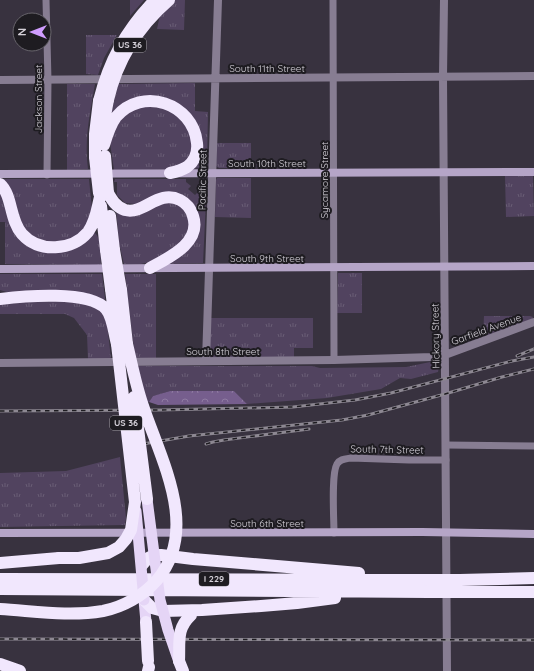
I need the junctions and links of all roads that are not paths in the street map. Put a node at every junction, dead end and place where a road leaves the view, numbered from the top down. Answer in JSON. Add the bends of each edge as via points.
{"nodes":[{"id":1,"x":46,"y":0,"type":"edge"},
{"id":2,"x":155,"y":0,"type":"edge"},
{"id":3,"x":169,"y":0,"type":"edge"},
{"id":4,"x":218,"y":0,"type":"edge"},
{"id":5,"x":333,"y":0,"type":"edge"},
{"id":6,"x":444,"y":0,"type":"edge"},
{"id":7,"x":534,"y":76,"type":"edge"},
{"id":8,"x":334,"y":77,"type":"junction"},
{"id":9,"x":443,"y":77,"type":"junction"},
{"id":10,"x":215,"y":78,"type":"junction"},
{"id":11,"x":0,"y":80,"type":"edge"},
{"id":12,"x":48,"y":80,"type":"junction"},
{"id":13,"x":103,"y":100,"type":"junction"},
{"id":14,"x":101,"y":153,"type":"junction"},
{"id":15,"x":444,"y":172,"type":"junction"},
{"id":16,"x":534,"y":172,"type":"edge"},
{"id":17,"x":334,"y":173,"type":"junction"},
{"id":18,"x":0,"y":174,"type":"edge"},
{"id":19,"x":170,"y":174,"type":"junction"},
{"id":20,"x":212,"y":174,"type":"junction"},
{"id":21,"x":47,"y":175,"type":"junction"},
{"id":22,"x":0,"y":184,"type":"edge"},
{"id":23,"x":102,"y":194,"type":"junction"},
{"id":24,"x":534,"y":266,"type":"edge"},
{"id":25,"x":334,"y":267,"type":"junction"},
{"id":26,"x":444,"y":267,"type":"junction"},
{"id":27,"x":150,"y":268,"type":"junction"},
{"id":28,"x":209,"y":268,"type":"junction"},
{"id":29,"x":0,"y":269,"type":"edge"},
{"id":30,"x":0,"y":292,"type":"edge"},
{"id":31,"x":20,"y":297,"type":"junction"},
{"id":32,"x":0,"y":299,"type":"edge"},
{"id":33,"x":534,"y":322,"type":"edge"},
{"id":34,"x":122,"y":344,"type":"junction"},
{"id":35,"x":445,"y":355,"type":"junction"},
{"id":36,"x":334,"y":360,"type":"junction"},
{"id":37,"x":206,"y":361,"type":"junction"},
{"id":38,"x":0,"y":363,"type":"edge"},
{"id":39,"x":446,"y":444,"type":"junction"},
{"id":40,"x":534,"y":446,"type":"edge"},
{"id":41,"x":446,"y":460,"type":"junction"},
{"id":42,"x":141,"y":501,"type":"junction"},
{"id":43,"x":0,"y":533,"type":"edge"},
{"id":44,"x":334,"y":533,"type":"junction"},
{"id":45,"x":446,"y":533,"type":"junction"},
{"id":46,"x":534,"y":534,"type":"edge"},
{"id":47,"x":154,"y":555,"type":"junction"},
{"id":48,"x":0,"y":563,"type":"edge"},
{"id":49,"x":142,"y":565,"type":"junction"},
{"id":50,"x":534,"y":578,"type":"edge"},
{"id":51,"x":0,"y":579,"type":"edge"},
{"id":52,"x":400,"y":580,"type":"junction"},
{"id":53,"x":428,"y":586,"type":"junction"},
{"id":54,"x":461,"y":586,"type":"junction"},
{"id":55,"x":0,"y":589,"type":"edge"},
{"id":56,"x":390,"y":592,"type":"junction"},
{"id":57,"x":534,"y":592,"type":"edge"},
{"id":58,"x":144,"y":600,"type":"junction"},
{"id":59,"x":0,"y":609,"type":"edge"},
{"id":60,"x":163,"y":611,"type":"junction"},
{"id":61,"x":194,"y":612,"type":"junction"},
{"id":62,"x":146,"y":622,"type":"joint"},
{"id":63,"x":0,"y":664,"type":"edge"},
{"id":64,"x":181,"y":666,"type":"edge"},
{"id":65,"x":149,"y":667,"type":"edge"},
{"id":66,"x":20,"y":671,"type":"edge"},
{"id":67,"x":447,"y":671,"type":"edge"}],
"edges":[{"from":1,"to":12,"type":"street","name":"Jackson Street"},
{"from":2,"to":13,"type":"highway","number":"US 36","bridge":true,"via":[[141,15],[117,51],[109,67]]},
{"from":3,"to":13,"type":"highway","number":"US 36","bridge":true,"via":[[135,36]]},
{"from":4,"to":10,"type":"street","name":"Pacific Street"},
{"from":5,"to":8,"type":"street","name":"Sycamore Street"},
{"from":6,"to":9,"type":"street","name":"Hickory Street"},
{"from":7,"to":9,"type":"street","name":"South 11th Street"},
{"from":8,"to":9,"type":"street","name":"South 11th Street"},
{"from":8,"to":10,"type":"street","name":"South 11th Street"},
{"from":8,"to":17,"type":"street","name":"Sycamore Street"},
{"from":9,"to":15,"type":"street","name":"Hickory Street"},
{"from":10,"to":12,"type":"street","name":"South 11th Street"},
{"from":10,"to":20,"type":"street","name":"Pacific Street"},
{"from":11,"to":12,"type":"street","name":"South 11th Street"},
{"from":12,"to":21,"type":"street","name":"Jackson Street"},
{"from":13,"to":14,"type":"highway","number":"US 36","via":[[95,134]]},
{"from":14,"to":19,"type":"highway","via":[[112,124],[128,107],[148,100],[168,104],[180,111],[190,122],[196,135],[197,148],[190,163]]},
{"from":14,"to":23,"type":"highway","number":"US 36","bridge":true},
{"from":15,"to":16,"type":"main road","name":"South 10th Street"},
{"from":15,"to":17,"type":"main road","name":"South 10th Street"},
{"from":15,"to":26,"type":"street","name":"Hickory Street"},
{"from":17,"to":20,"type":"main road","name":"South 10th Street"},
{"from":17,"to":25,"type":"street","name":"Sycamore Street"},
{"from":18,"to":21,"type":"main road","name":"South 10th Street"},
{"from":19,"to":20,"type":"main road","name":"South 10th Street"},
{"from":19,"to":21,"type":"main road","name":"South 10th Street"},
{"from":20,"to":28,"type":"street","name":"Pacific Street"},
{"from":22,"to":23,"type":"highway","via":[[22,234],[34,242],[54,248],[69,245],[82,238],[96,217]]},
{"from":23,"to":27,"type":"highway","via":[[125,210],[135,210],[169,197],[188,206],[194,225],[186,245]]},
{"from":23,"to":34,"type":"highway","number":"US 36","bridge":true},
{"from":24,"to":26,"type":"main road","name":"South 9th Street"},
{"from":25,"to":26,"type":"main road","name":"South 9th Street"},
{"from":25,"to":28,"type":"main road","name":"South 9th Street"},
{"from":25,"to":36,"type":"street","name":"Sycamore Street"},
{"from":26,"to":35,"type":"street","name":"Hickory Street"},
{"from":27,"to":28,"type":"main road","name":"South 9th Street"},
{"from":27,"to":29,"type":"main road","name":"South 9th Street"},
{"from":28,"to":37,"type":"street","name":"Pacific Street"},
{"from":30,"to":31,"type":"highway"},
{"from":31,"to":32,"type":"highway"},
{"from":31,"to":34,"type":"highway","via":[[73,297],[98,303],[110,315]]},
{"from":33,"to":35,"type":"street","name":"Garfield Avenue"},
{"from":34,"to":42,"type":"highway","number":"US 36","bridge":true},
{"from":34,"to":59,"type":"highway","bridge":true,"via":[[175,504],[176,530],[168,566],[150,588],[118,607],[86,613]]},
{"from":35,"to":36,"type":"street","name":"South 8th Street"},
{"from":35,"to":39,"type":"street","name":"Hickory Street"},
{"from":36,"to":37,"type":"street","name":"South 8th Street"},
{"from":37,"to":38,"type":"street","name":"South 8th Street"},
{"from":39,"to":40,"type":"street"},
{"from":39,"to":41,"type":"street","name":"Hickory Street"},
{"from":41,"to":44,"type":"street","name":"South 7th Street","via":[[342,459],[335,470]]},
{"from":41,"to":45,"type":"street","name":"Hickory Street"},
{"from":42,"to":47,"type":"highway","number":"US 36","bridge":true},
{"from":42,"to":48,"type":"highway","bridge":true,"via":[[126,539],[119,547],[108,553],[79,558]]},
{"from":42,"to":49,"type":"highway","number":"US 36","bridge":true},
{"from":43,"to":44,"type":"main road","name":"South 6th Street"},
{"from":44,"to":45,"type":"main road","name":"South 6th Street"},
{"from":45,"to":46,"type":"main road","name":"South 6th Street"},
{"from":45,"to":67,"type":"street","name":"Hickory Street"},
{"from":47,"to":49,"type":"highway"},
{"from":47,"to":52,"type":"highway","via":[[362,573]]},
{"from":47,"to":60,"type":"highway","number":"US 36","bridge":true},
{"from":49,"to":58,"type":"highway","number":"US 36","bridge":true},
{"from":50,"to":54,"type":"highway","number":"I 229"},
{"from":51,"to":52,"type":"highway","number":"I 229"},
{"from":52,"to":53,"type":"highway","number":"I 229"},
{"from":53,"to":54,"type":"highway","number":"I 229","bridge":true},
{"from":53,"to":56,"type":"highway","number":"I 229"},
{"from":54,"to":57,"type":"highway","number":"I 229"},
{"from":55,"to":56,"type":"highway","number":"I 229"},
{"from":56,"to":61,"type":"highway"},
{"from":58,"to":60,"type":"highway","via":[[152,608]]},
{"from":58,"to":62,"type":"highway","number":"US 36"},
{"from":60,"to":61,"type":"highway"},
{"from":60,"to":64,"type":"highway","number":"US 36","bridge":true},
{"from":61,"to":64,"type":"highway","bridge":true,"via":[[184,621],[179,635]]},
{"from":62,"to":65,"type":"highway","number":"US 36","bridge":true},
{"from":63,"to":66,"type":"highway"}]}
